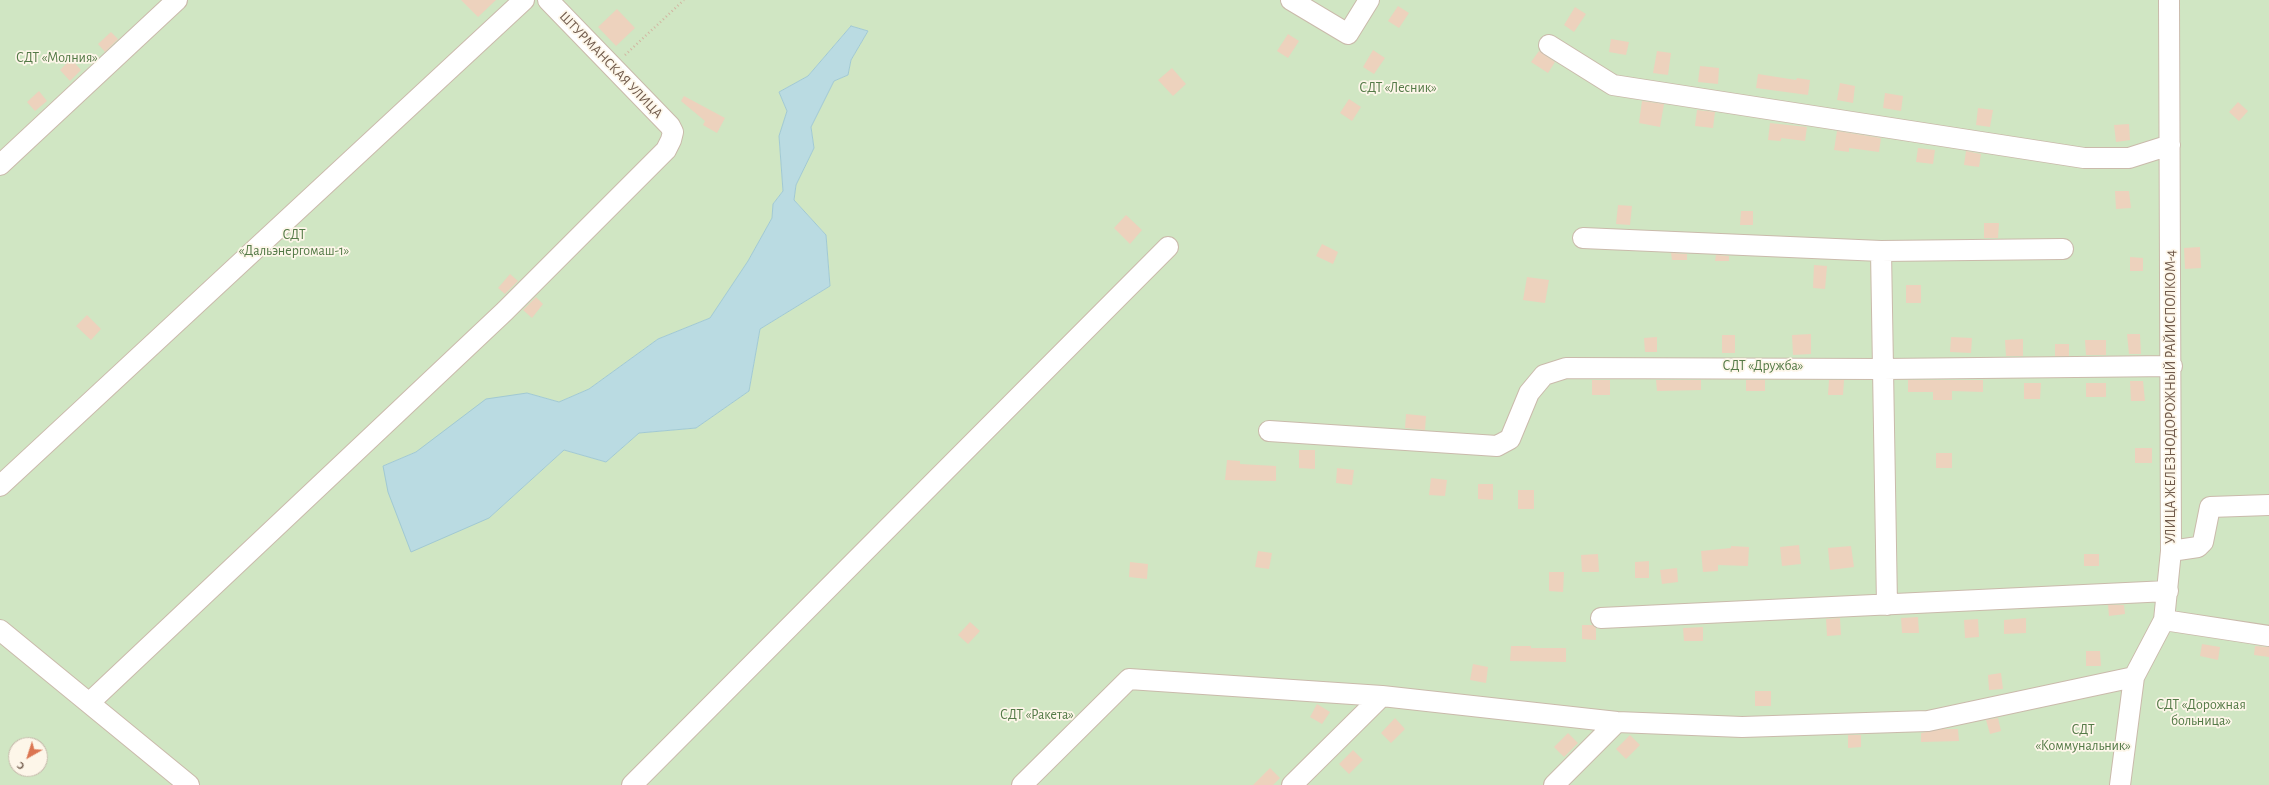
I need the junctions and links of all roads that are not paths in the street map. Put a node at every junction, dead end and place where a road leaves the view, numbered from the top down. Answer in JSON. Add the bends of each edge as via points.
{"nodes":[{"id":1,"x":177,"y":0,"type":"edge"},
{"id":2,"x":524,"y":0,"type":"edge"},
{"id":3,"x":548,"y":0,"type":"edge"},
{"id":4,"x":1292,"y":0,"type":"edge"},
{"id":5,"x":1369,"y":0,"type":"edge"},
{"id":6,"x":2169,"y":0,"type":"edge"},
{"id":7,"x":1549,"y":45,"type":"dead end"},
{"id":8,"x":2170,"y":145,"type":"junction"},
{"id":9,"x":0,"y":165,"type":"edge"},
{"id":10,"x":1583,"y":238,"type":"dead end"},
{"id":11,"x":1168,"y":247,"type":"dead end"},
{"id":12,"x":2063,"y":249,"type":"dead end"},
{"id":13,"x":1881,"y":250,"type":"junction"},
{"id":14,"x":2172,"y":366,"type":"junction"},
{"id":15,"x":1883,"y":369,"type":"junction"},
{"id":16,"x":1268,"y":431,"type":"dead end"},
{"id":17,"x":0,"y":486,"type":"edge"},
{"id":18,"x":2269,"y":505,"type":"edge"},
{"id":19,"x":2171,"y":551,"type":"junction"},
{"id":20,"x":2168,"y":592,"type":"junction"},
{"id":21,"x":1887,"y":606,"type":"junction"},
{"id":22,"x":1600,"y":618,"type":"dead end"},
{"id":23,"x":2164,"y":620,"type":"junction"},
{"id":24,"x":0,"y":630,"type":"edge"},
{"id":25,"x":2269,"y":636,"type":"edge"},
{"id":26,"x":2134,"y":677,"type":"junction"},
{"id":27,"x":1382,"y":696,"type":"junction"},
{"id":28,"x":89,"y":703,"type":"junction"},
{"id":29,"x":1617,"y":722,"type":"junction"},
{"id":30,"x":189,"y":785,"type":"edge"},
{"id":31,"x":632,"y":785,"type":"edge"},
{"id":32,"x":1022,"y":785,"type":"edge"},
{"id":33,"x":1292,"y":785,"type":"edge"},
{"id":34,"x":1554,"y":785,"type":"edge"},
{"id":35,"x":2120,"y":785,"type":"edge"}],
"edges":[{"from":1,"to":9,"type":"street"},
{"from":2,"to":17,"type":"street"},
{"from":3,"to":28,"type":"street","name":"ШТУРМАНСКАЯ УЛИЦА","via":[[673,132],[666,150],[505,311]]},
{"from":4,"to":5,"type":"street","via":[[1348,34]]},
{"from":6,"to":8,"type":"street","name":"УЛИЦА ЖЕЛЕЗНОДОРОЖНЫЙ РАЙИСПОЛКОМ-4"},
{"from":7,"to":8,"type":"street","via":[[1613,85],[2084,158],[2129,158]]},
{"from":8,"to":14,"type":"street","name":"УЛИЦА ЖЕЛЕЗНОДОРОЖНЫЙ РАЙИСПОЛКОМ-4"},
{"from":10,"to":13,"type":"street"},
{"from":11,"to":31,"type":"street"},
{"from":12,"to":13,"type":"street"},
{"from":13,"to":15,"type":"street"},
{"from":14,"to":15,"type":"street"},
{"from":14,"to":19,"type":"street","name":"УЛИЦА ЖЕЛЕЗНОДОРОЖНЫЙ РАЙИСПОЛКОМ-4"},
{"from":15,"to":16,"type":"street","via":[[1566,368],[1544,375],[1529,393],[1510,439],[1497,446]]},
{"from":15,"to":21,"type":"street"},
{"from":18,"to":19,"type":"street","via":[[2210,508],[2203,542],[2198,547]]},
{"from":19,"to":20,"type":"street","name":"УЛИЦА ЖЕЛЕЗНОДОРОЖНЫЙ РАЙИСПОЛКОМ-4"},
{"from":20,"to":21,"type":"street"},
{"from":20,"to":23,"type":"street","name":"УЛИЦА ЖЕЛЕЗНОДОРОЖНЫЙ РАЙИСПОЛКОМ-4"},
{"from":21,"to":22,"type":"street"},
{"from":23,"to":25,"type":"street"},
{"from":23,"to":26,"type":"street","name":"УЛИЦА ЖЕЛЕЗНОДОРОЖНЫЙ РАЙИСПОЛКОМ-4"},
{"from":24,"to":28,"type":"street"},
{"from":26,"to":29,"type":"street","via":[[1928,721],[1742,727]]},
{"from":26,"to":35,"type":"street","name":"УЛИЦА ЖЕЛЕЗНОДОРОЖНЫЙ РАЙИСПОЛКОМ-4"},
{"from":27,"to":29,"type":"street"},
{"from":27,"to":32,"type":"street","via":[[1129,679]]},
{"from":27,"to":33,"type":"street"},
{"from":28,"to":30,"type":"street"},
{"from":29,"to":34,"type":"street"}]}
